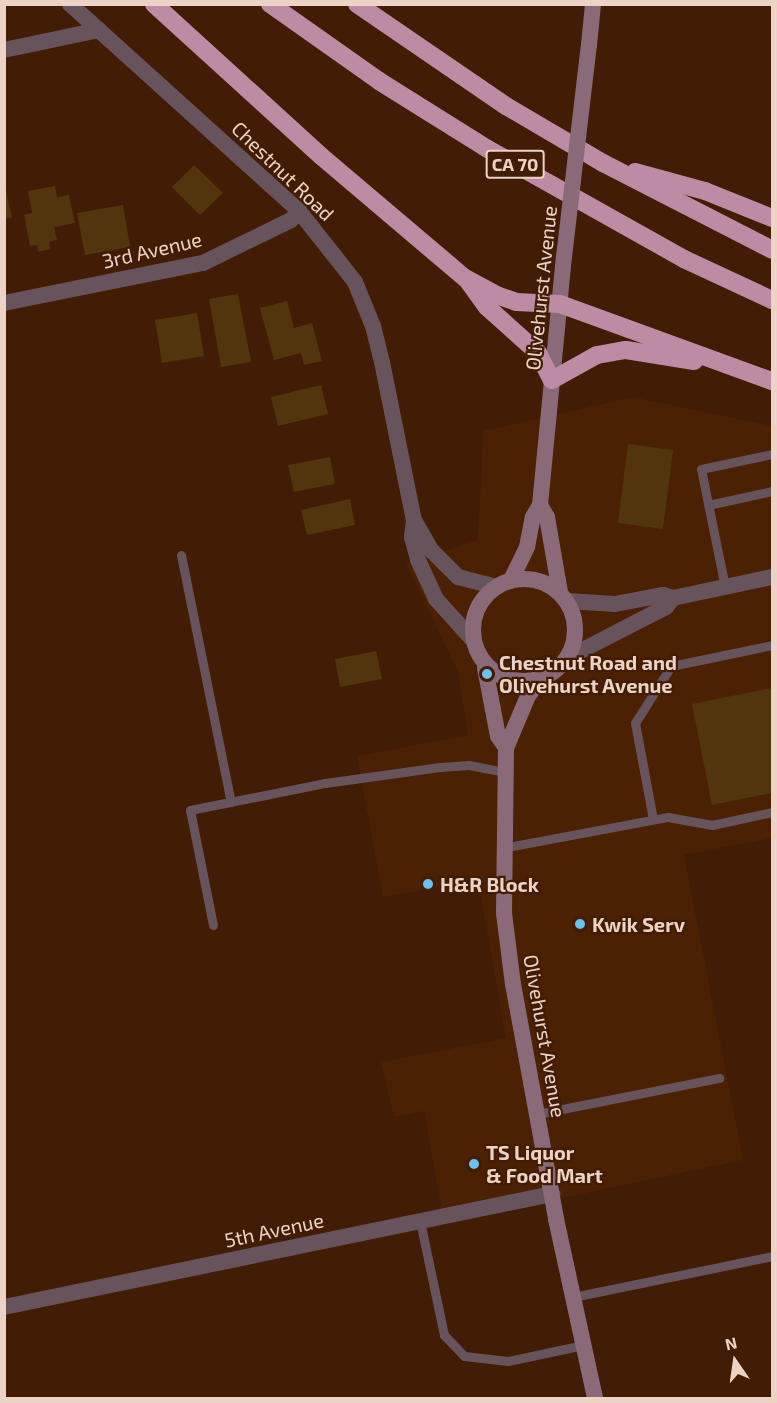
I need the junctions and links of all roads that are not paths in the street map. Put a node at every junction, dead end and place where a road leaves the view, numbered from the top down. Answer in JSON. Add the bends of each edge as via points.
{"nodes":[{"id":1,"x":70,"y":4,"type":"edge"},
{"id":2,"x":154,"y":4,"type":"edge"},
{"id":3,"x":270,"y":4,"type":"edge"},
{"id":4,"x":357,"y":4,"type":"edge"},
{"id":5,"x":593,"y":4,"type":"edge"},
{"id":6,"x":99,"y":30,"type":"junction"},
{"id":7,"x":4,"y":50,"type":"edge"},
{"id":8,"x":603,"y":163,"type":"junction"},
{"id":9,"x":299,"y":211,"type":"junction"},
{"id":10,"x":772,"y":218,"type":"edge"},
{"id":11,"x":772,"y":250,"type":"edge"},
{"id":12,"x":465,"y":278,"type":"junction"},
{"id":13,"x":772,"y":300,"type":"edge"},
{"id":14,"x":4,"y":303,"type":"edge"},
{"id":15,"x":560,"y":304,"type":"junction"},
{"id":16,"x":723,"y":362,"type":"junction"},
{"id":17,"x":552,"y":380,"type":"junction"},
{"id":18,"x":772,"y":381,"type":"edge"},
{"id":19,"x":772,"y":454,"type":"edge"},
{"id":20,"x":772,"y":491,"type":"edge"},
{"id":21,"x":540,"y":505,"type":"junction"},
{"id":22,"x":708,"y":505,"type":"junction"},
{"id":23,"x":414,"y":520,"type":"junction"},
{"id":24,"x":181,"y":555,"type":"dead end"},
{"id":25,"x":772,"y":578,"type":"edge"},
{"id":26,"x":504,"y":584,"type":"junction"},
{"id":27,"x":724,"y":587,"type":"junction"},
{"id":28,"x":564,"y":597,"type":"junction"},
{"id":29,"x":674,"y":598,"type":"junction"},
{"id":30,"x":473,"y":640,"type":"junction"},
{"id":31,"x":772,"y":645,"type":"edge"},
{"id":32,"x":567,"y":658,"type":"junction"},
{"id":33,"x":485,"y":668,"type":"junction"},
{"id":34,"x":540,"y":680,"type":"junction"},
{"id":35,"x":506,"y":748,"type":"junction"},
{"id":36,"x":505,"y":772,"type":"junction"},
{"id":37,"x":231,"y":802,"type":"junction"},
{"id":38,"x":772,"y":812,"type":"edge"},
{"id":39,"x":653,"y":819,"type":"junction"},
{"id":40,"x":502,"y":848,"type":"junction"},
{"id":41,"x":213,"y":925,"type":"dead end"},
{"id":42,"x":719,"y":1077,"type":"dead end"},
{"id":43,"x":537,"y":1114,"type":"junction"},
{"id":44,"x":552,"y":1194,"type":"junction"},
{"id":45,"x":420,"y":1221,"type":"junction"},
{"id":46,"x":772,"y":1256,"type":"edge"},
{"id":47,"x":573,"y":1297,"type":"junction"},
{"id":48,"x":4,"y":1307,"type":"edge"},
{"id":49,"x":583,"y":1345,"type":"junction"},
{"id":50,"x":595,"y":1398,"type":"edge"}],
"edges":[{"from":1,"to":6,"type":"street","name":"Chestnut Road"},
{"from":2,"to":12,"type":"highway","via":[[321,156]]},
{"from":3,"to":13,"type":"highway","number":"CA 70","via":[[380,81],[488,149],[684,259]]},
{"from":4,"to":8,"type":"highway","number":"CA 70","via":[[506,106]]},
{"from":5,"to":15,"type":"main road","name":"Olivehurst Avenue","bridge":true},
{"from":6,"to":7,"type":"street"},
{"from":6,"to":9,"type":"street","name":"Chestnut Road"},
{"from":8,"to":10,"type":"highway","via":[[705,191]]},
{"from":8,"to":11,"type":"highway","number":"CA 70"},
{"from":9,"to":14,"type":"street","name":"3rd Avenue","via":[[291,220],[203,263]]},
{"from":9,"to":23,"type":"street","name":"Chestnut Road","via":[[355,282],[373,326]]},
{"from":12,"to":15,"type":"highway","via":[[516,302]]},
{"from":12,"to":17,"type":"highway","via":[[487,307],[538,353]]},
{"from":15,"to":16,"type":"highway"},
{"from":15,"to":17,"type":"main road","name":"Olivehurst Avenue"},
{"from":16,"to":17,"type":"highway","via":[[626,350],[597,355]]},
{"from":16,"to":18,"type":"highway"},
{"from":17,"to":21,"type":"main road","name":"Olivehurst Avenue"},
{"from":19,"to":22,"type":"lane","via":[[701,468]]},
{"from":20,"to":22,"type":"lane"},
{"from":21,"to":26,"type":"main road","name":"Olivehurst Avenue","via":[[533,517],[527,547]]},
{"from":21,"to":28,"type":"main road","name":"Olivehurst Avenue","via":[[547,517]]},
{"from":22,"to":27,"type":"lane"},
{"from":23,"to":26,"type":"street","name":"Chestnut Road","via":[[432,551],[458,577]]},
{"from":23,"to":30,"type":"street","name":"Chestnut Road","via":[[412,537],[425,580],[436,599]]},
{"from":24,"to":37,"type":"lane"},
{"from":25,"to":27,"type":"street"},
{"from":26,"to":28,"type":"main road","via":[[539,582]]},
{"from":26,"to":30,"type":"main road","via":[[477,608]]},
{"from":27,"to":29,"type":"street"},
{"from":28,"to":29,"type":"street","via":[[615,604],[663,595]]},
{"from":28,"to":32,"type":"main road","via":[[576,625]]},
{"from":29,"to":32,"type":"street","via":[[666,607]]},
{"from":30,"to":33,"type":"main road"},
{"from":31,"to":39,"type":"lane","via":[[671,666],[635,723]]},
{"from":32,"to":34,"type":"main road","via":[[557,671]]},
{"from":33,"to":34,"type":"main road","via":[[505,678]]},
{"from":33,"to":35,"type":"main road","name":"Olivehurst Avenue","via":[[498,736]]},
{"from":34,"to":35,"type":"main road","name":"Olivehurst Avenue","via":[[528,696]]},
{"from":35,"to":36,"type":"main road","name":"Olivehurst Avenue"},
{"from":36,"to":37,"type":"lane","via":[[469,765],[440,767],[325,783]]},
{"from":36,"to":40,"type":"main road","name":"Olivehurst Avenue"},
{"from":37,"to":41,"type":"lane","via":[[190,810]]},
{"from":38,"to":39,"type":"lane","via":[[712,825],[668,817]]},
{"from":39,"to":40,"type":"lane"},
{"from":40,"to":43,"type":"main road","name":"Olivehurst Avenue","via":[[507,943]]},
{"from":42,"to":43,"type":"lane"},
{"from":43,"to":44,"type":"main road","name":"Olivehurst Avenue"},
{"from":44,"to":45,"type":"street","name":"5th Avenue"},
{"from":44,"to":47,"type":"main road","name":"Olivehurst Avenue"},
{"from":45,"to":48,"type":"street","name":"5th Avenue"},
{"from":45,"to":49,"type":"lane","via":[[444,1335],[464,1356],[508,1361]]},
{"from":46,"to":47,"type":"lane"},
{"from":47,"to":49,"type":"main road","name":"Olivehurst Avenue"},
{"from":49,"to":50,"type":"main road","name":"Olivehurst Avenue"}]}
